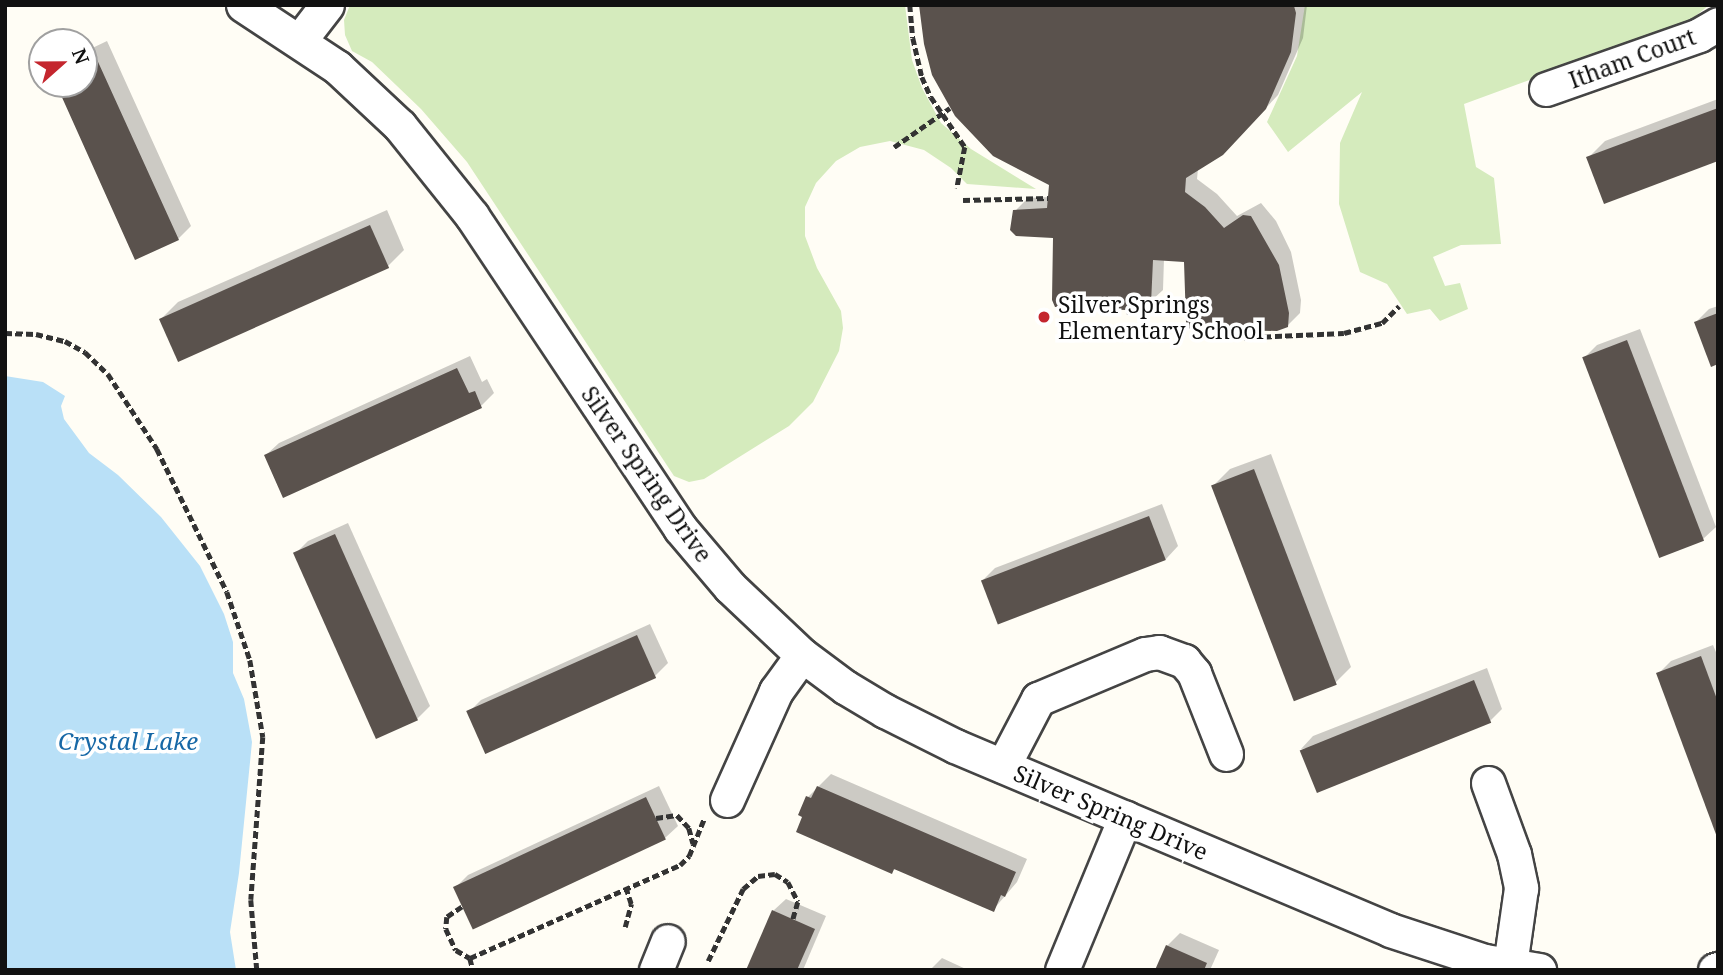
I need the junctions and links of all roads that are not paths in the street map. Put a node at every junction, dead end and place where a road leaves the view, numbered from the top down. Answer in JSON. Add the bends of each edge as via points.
{"nodes":[{"id":1,"x":243,"y":5,"type":"edge"},
{"id":2,"x":327,"y":5,"type":"edge"},
{"id":3,"x":1718,"y":24,"type":"edge"},
{"id":4,"x":300,"y":40,"type":"junction"},
{"id":5,"x":1546,"y":89,"type":"dead end"},
{"id":6,"x":802,"y":654,"type":"junction"},
{"id":7,"x":1226,"y":754,"type":"dead end"},
{"id":8,"x":1003,"y":766,"type":"junction"},
{"id":9,"x":1488,"y":783,"type":"dead end"},
{"id":10,"x":718,"y":805,"type":"road end"},
{"id":11,"x":1125,"y":818,"type":"junction"},
{"id":12,"x":1525,"y":967,"type":"edge"},
{"id":13,"x":1062,"y":970,"type":"edge"}],
"edges":[{"from":1,"to":4,"type":"street","name":"Silver Spring Drive"},
{"from":2,"to":4,"type":"street"},
{"from":3,"to":5,"type":"street","name":"Itham Court","via":[[1699,35]]},
{"from":4,"to":6,"type":"street","name":"Silver Spring Drive","via":[[370,96],[433,163],[680,528],[730,587]]},
{"from":6,"to":8,"type":"street","name":"Silver Spring Drive","via":[[885,711]]},
{"from":6,"to":10,"type":"street","via":[[776,691]]},
{"from":7,"to":8,"type":"street","via":[[1194,673],[1184,661],[1159,652],[1144,654],[1038,699]]},
{"from":8,"to":11,"type":"street","name":"Silver Spring Drive"},
{"from":9,"to":12,"type":"street","via":[[1514,854],[1521,888]]},
{"from":11,"to":12,"type":"street","name":"Silver Spring Drive","via":[[1390,930],[1444,949]]},
{"from":11,"to":13,"type":"street"}]}
